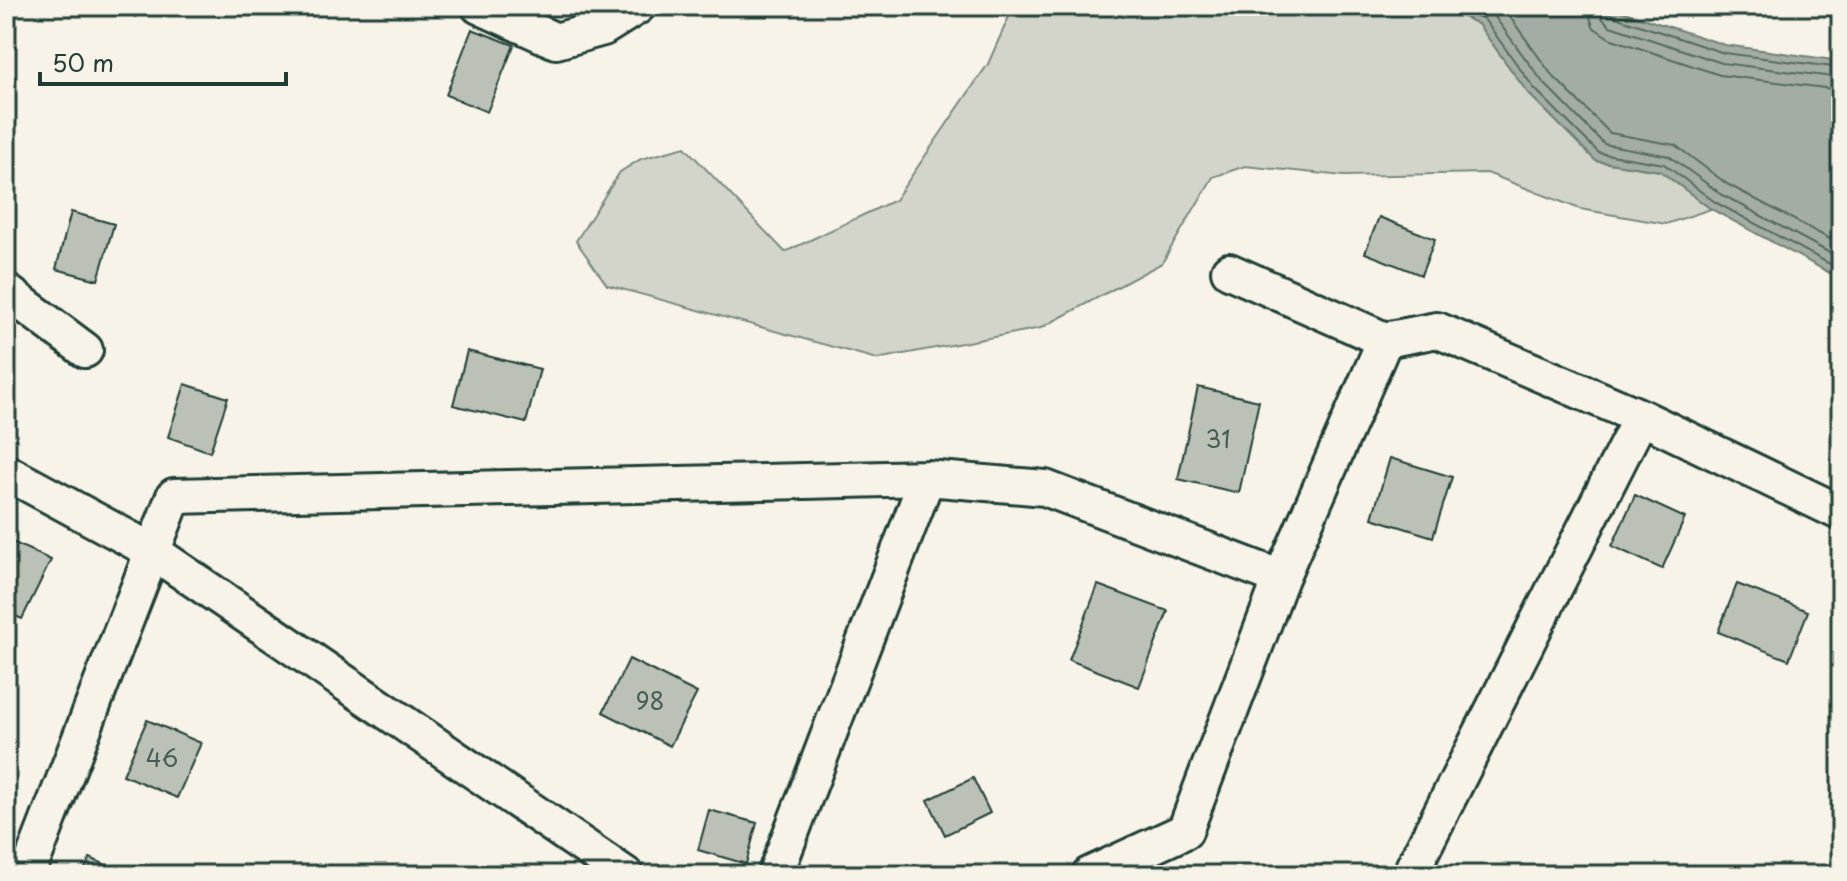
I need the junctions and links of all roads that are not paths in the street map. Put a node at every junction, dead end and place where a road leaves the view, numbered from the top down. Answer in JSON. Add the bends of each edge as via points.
{"nodes":[{"id":1,"x":479,"y":6,"type":"edge"},
{"id":2,"x":638,"y":6,"type":"edge"},
{"id":3,"x":1229,"y":271,"type":"dead end"},
{"id":4,"x":6,"y":291,"type":"edge"},
{"id":5,"x":1385,"y":340,"type":"junction"},
{"id":6,"x":85,"y":350,"type":"dead end"},
{"id":7,"x":1641,"y":417,"type":"junction"},
{"id":8,"x":6,"y":472,"type":"edge"},
{"id":9,"x":927,"y":478,"type":"junction"},
{"id":10,"x":1841,"y":513,"type":"edge"},
{"id":11,"x":152,"y":551,"type":"junction"},
{"id":12,"x":1281,"y":578,"type":"junction"},
{"id":13,"x":1412,"y":870,"type":"dead end"},
{"id":14,"x":27,"y":875,"type":"edge"},
{"id":15,"x":626,"y":875,"type":"edge"},
{"id":16,"x":775,"y":875,"type":"edge"},
{"id":17,"x":1089,"y":875,"type":"edge"}],
"edges":[{"from":1,"to":2,"type":"street","via":[[556,41],[603,28]]},
{"from":3,"to":5,"type":"street"},
{"from":4,"to":6,"type":"street"},
{"from":5,"to":7,"type":"street","via":[[1437,330]]},
{"from":5,"to":12,"type":"street"},
{"from":7,"to":10,"type":"street"},
{"from":7,"to":13,"type":"street"},
{"from":8,"to":11,"type":"street"},
{"from":9,"to":11,"type":"street","via":[[174,496]]},
{"from":9,"to":12,"type":"street","via":[[1045,488]]},
{"from":9,"to":16,"type":"street"},
{"from":11,"to":14,"type":"street"},
{"from":11,"to":15,"type":"street"},
{"from":12,"to":17,"type":"street","via":[[1185,831]]}]}
